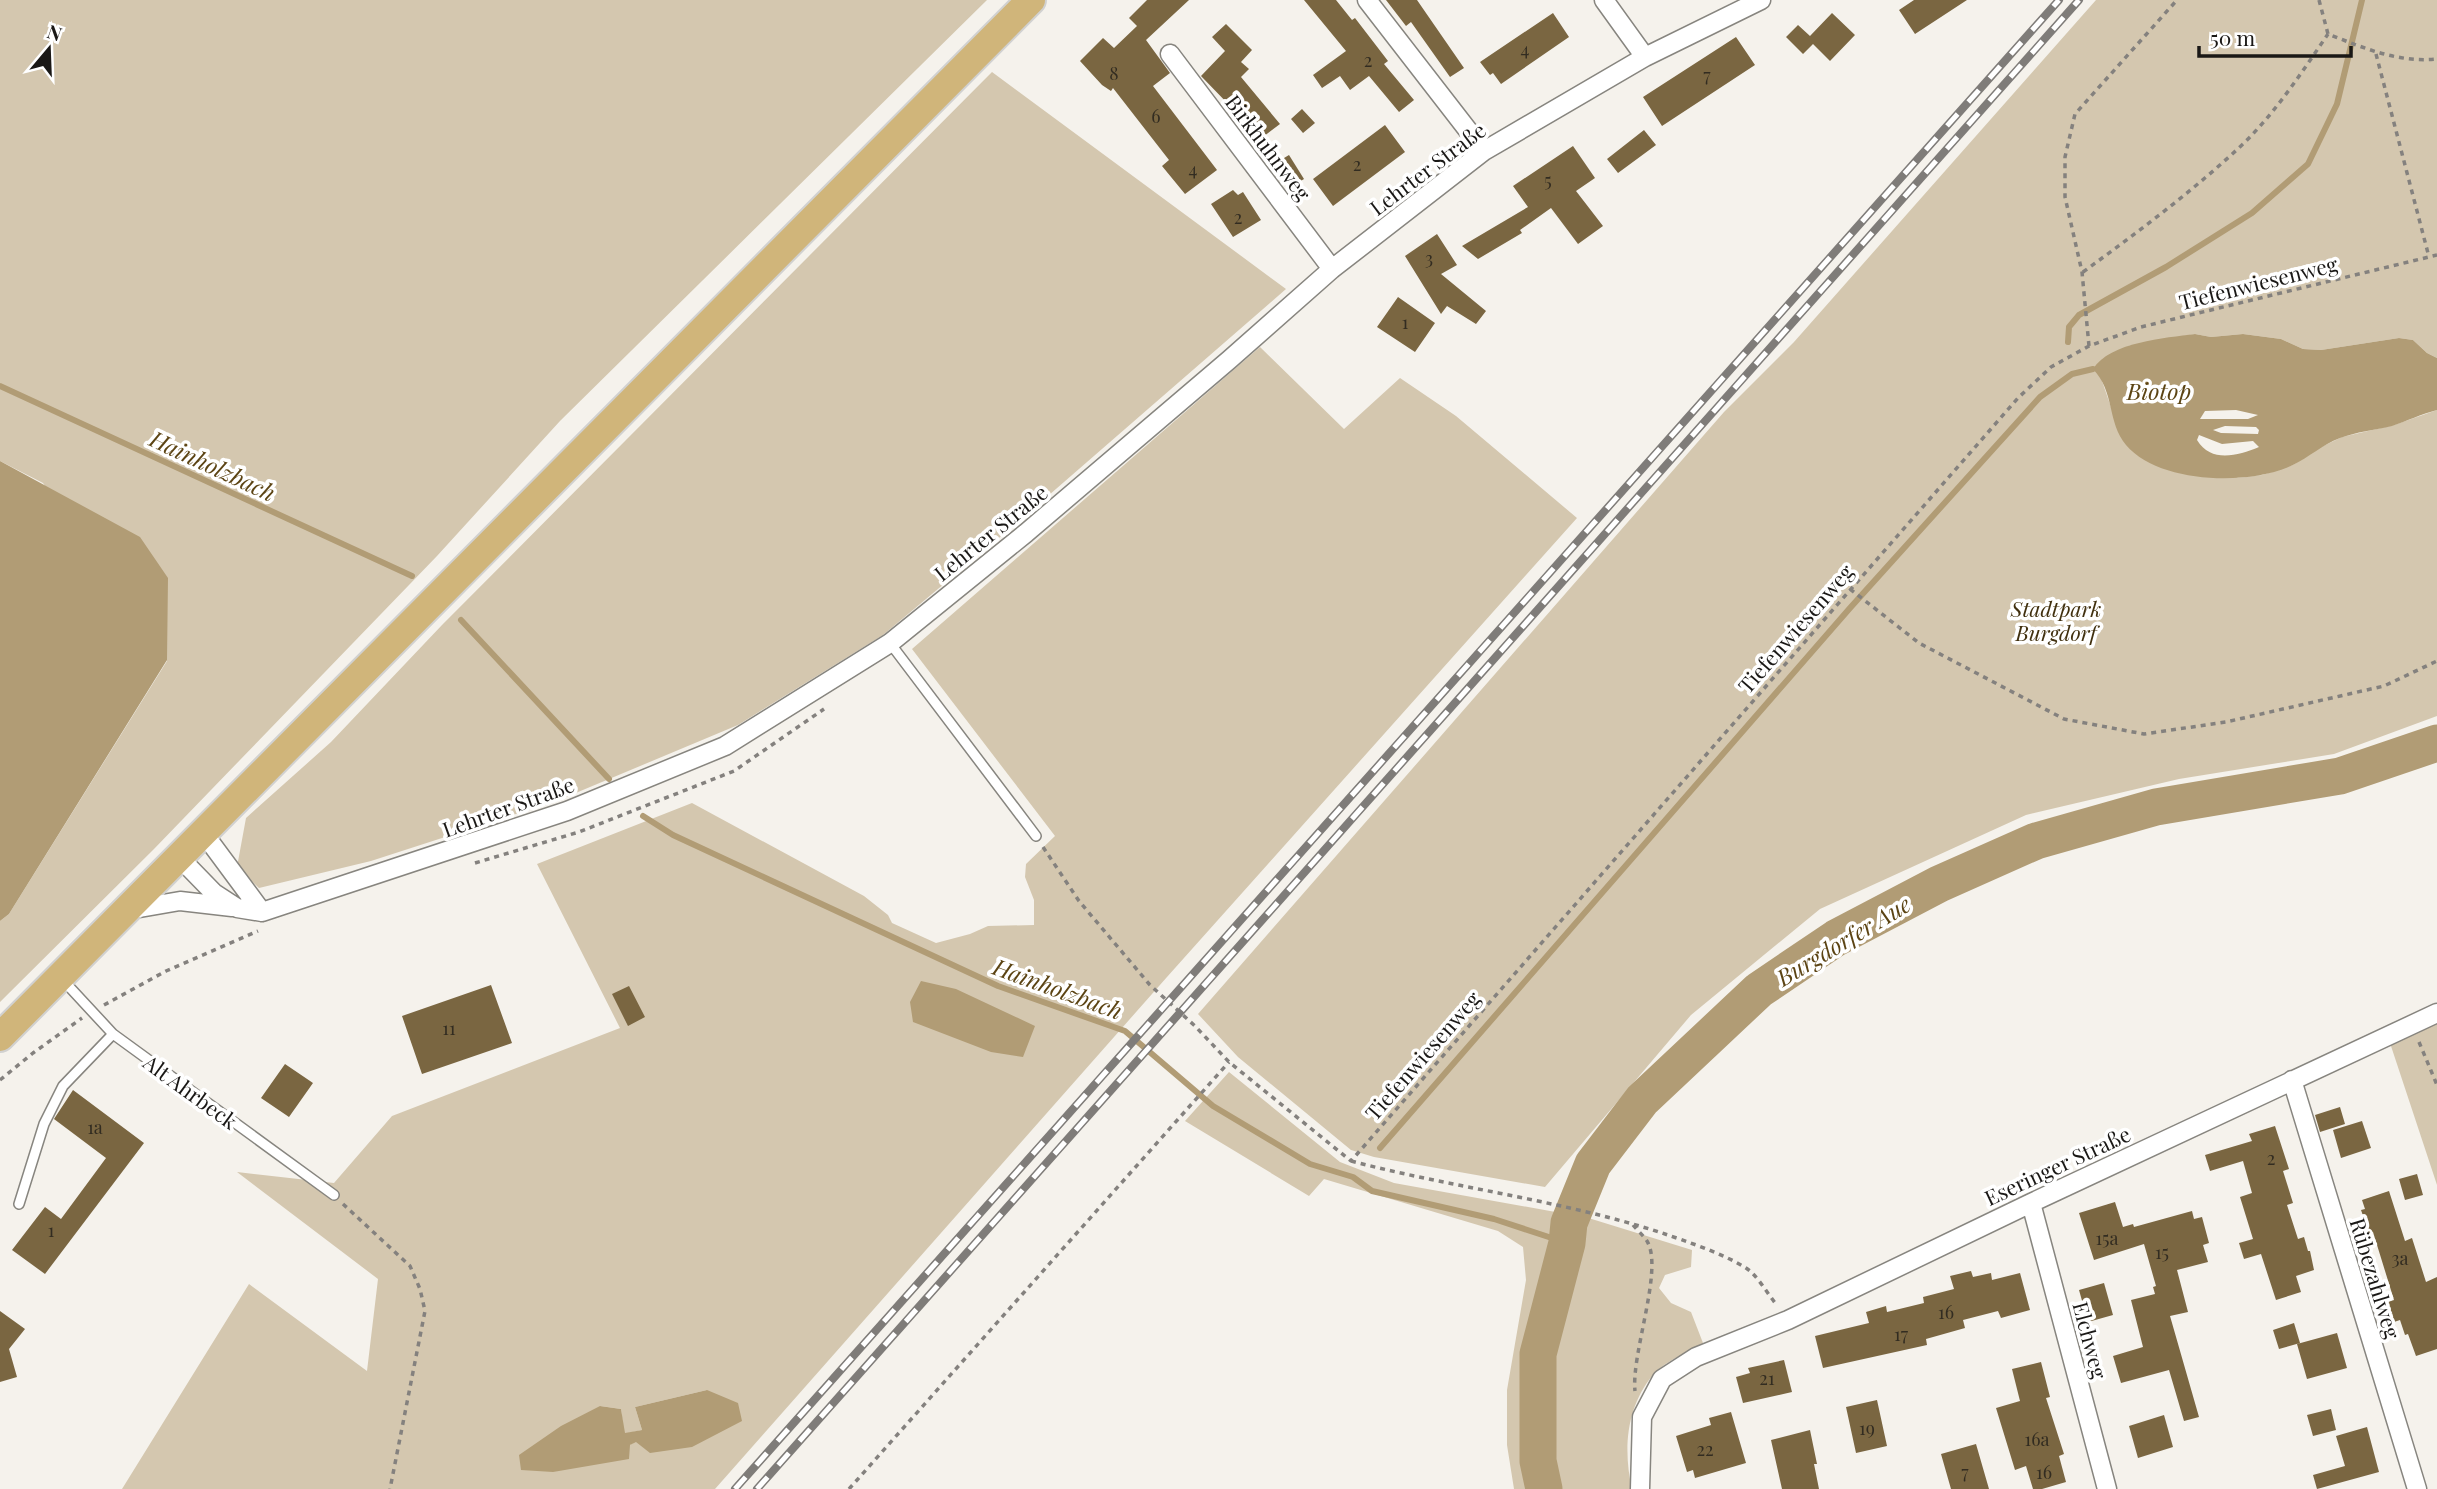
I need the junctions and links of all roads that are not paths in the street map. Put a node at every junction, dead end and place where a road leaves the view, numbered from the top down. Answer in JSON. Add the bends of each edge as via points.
{"nodes":[{"id":1,"x":1031,"y":0,"type":"edge"},
{"id":2,"x":1367,"y":0,"type":"edge"},
{"id":3,"x":1604,"y":0,"type":"edge"},
{"id":4,"x":1761,"y":0,"type":"edge"},
{"id":5,"x":1170,"y":54,"type":"dead end"},
{"id":6,"x":1645,"y":57,"type":"junction"},
{"id":7,"x":1484,"y":151,"type":"junction"},
{"id":8,"x":1332,"y":269,"type":"junction"},
{"id":9,"x":890,"y":643,"type":"junction"},
{"id":10,"x":202,"y":831,"type":"junction"},
{"id":11,"x":1036,"y":836,"type":"road end"},
{"id":12,"x":178,"y":856,"type":"junction"},
{"id":13,"x":237,"y":908,"type":"junction"},
{"id":14,"x":124,"y":910,"type":"junction"},
{"id":15,"x":261,"y":921,"type":"junction"},
{"id":16,"x":59,"y":976,"type":"junction"},
{"id":17,"x":2437,"y":1013,"type":"edge"},
{"id":18,"x":113,"y":1034,"type":"junction"},
{"id":19,"x":0,"y":1037,"type":"edge"},
{"id":20,"x":2292,"y":1080,"type":"junction"},
{"id":21,"x":334,"y":1195,"type":"road end"},
{"id":22,"x":2031,"y":1203,"type":"junction"},
{"id":23,"x":19,"y":1204,"type":"dead end"},
{"id":24,"x":1640,"y":1489,"type":"edge"},
{"id":25,"x":2107,"y":1489,"type":"edge"},
{"id":26,"x":2417,"y":1489,"type":"edge"}],
"edges":[{"from":1,"to":10,"type":"main road"},
{"from":2,"to":7,"type":"street"},
{"from":3,"to":6,"type":"street"},
{"from":4,"to":6,"type":"street","name":"Lehrter Straße"},
{"from":5,"to":8,"type":"street","name":"Birkhuhnweg"},
{"from":6,"to":7,"type":"street","name":"Lehrter Straße"},
{"from":7,"to":8,"type":"street","name":"Lehrter Straße"},
{"from":8,"to":9,"type":"street","name":"Lehrter Straße","via":[[1026,533]]},
{"from":9,"to":11,"type":"lane"},
{"from":9,"to":15,"type":"street","name":"Lehrter Straße","via":[[725,746],[567,811]]},
{"from":10,"to":12,"type":"main road"},
{"from":10,"to":15,"type":"street"},
{"from":12,"to":13,"type":"street","name":"Lehrter Straße","via":[[214,893]]},
{"from":12,"to":14,"type":"main road"},
{"from":13,"to":14,"type":"street","via":[[180,901]]},
{"from":13,"to":15,"type":"street","name":"Lehrter Straße"},
{"from":14,"to":16,"type":"main road"},
{"from":16,"to":18,"type":"lane","name":"Alt Ahrbeck"},
{"from":16,"to":19,"type":"main road"},
{"from":17,"to":20,"type":"street","name":"Eseringer Straße"},
{"from":18,"to":21,"type":"lane","name":"Alt Ahrbeck"},
{"from":18,"to":23,"type":"lane","via":[[63,1086],[44,1124]]},
{"from":20,"to":22,"type":"street","name":"Eseringer Straße"},
{"from":20,"to":26,"type":"street","name":"Rübezahlweg"},
{"from":22,"to":24,"type":"street","name":"Eseringer Straße","via":[[1788,1320],[1696,1357],[1662,1379],[1642,1417]]},
{"from":22,"to":25,"type":"street","name":"Elchweg"}]}
